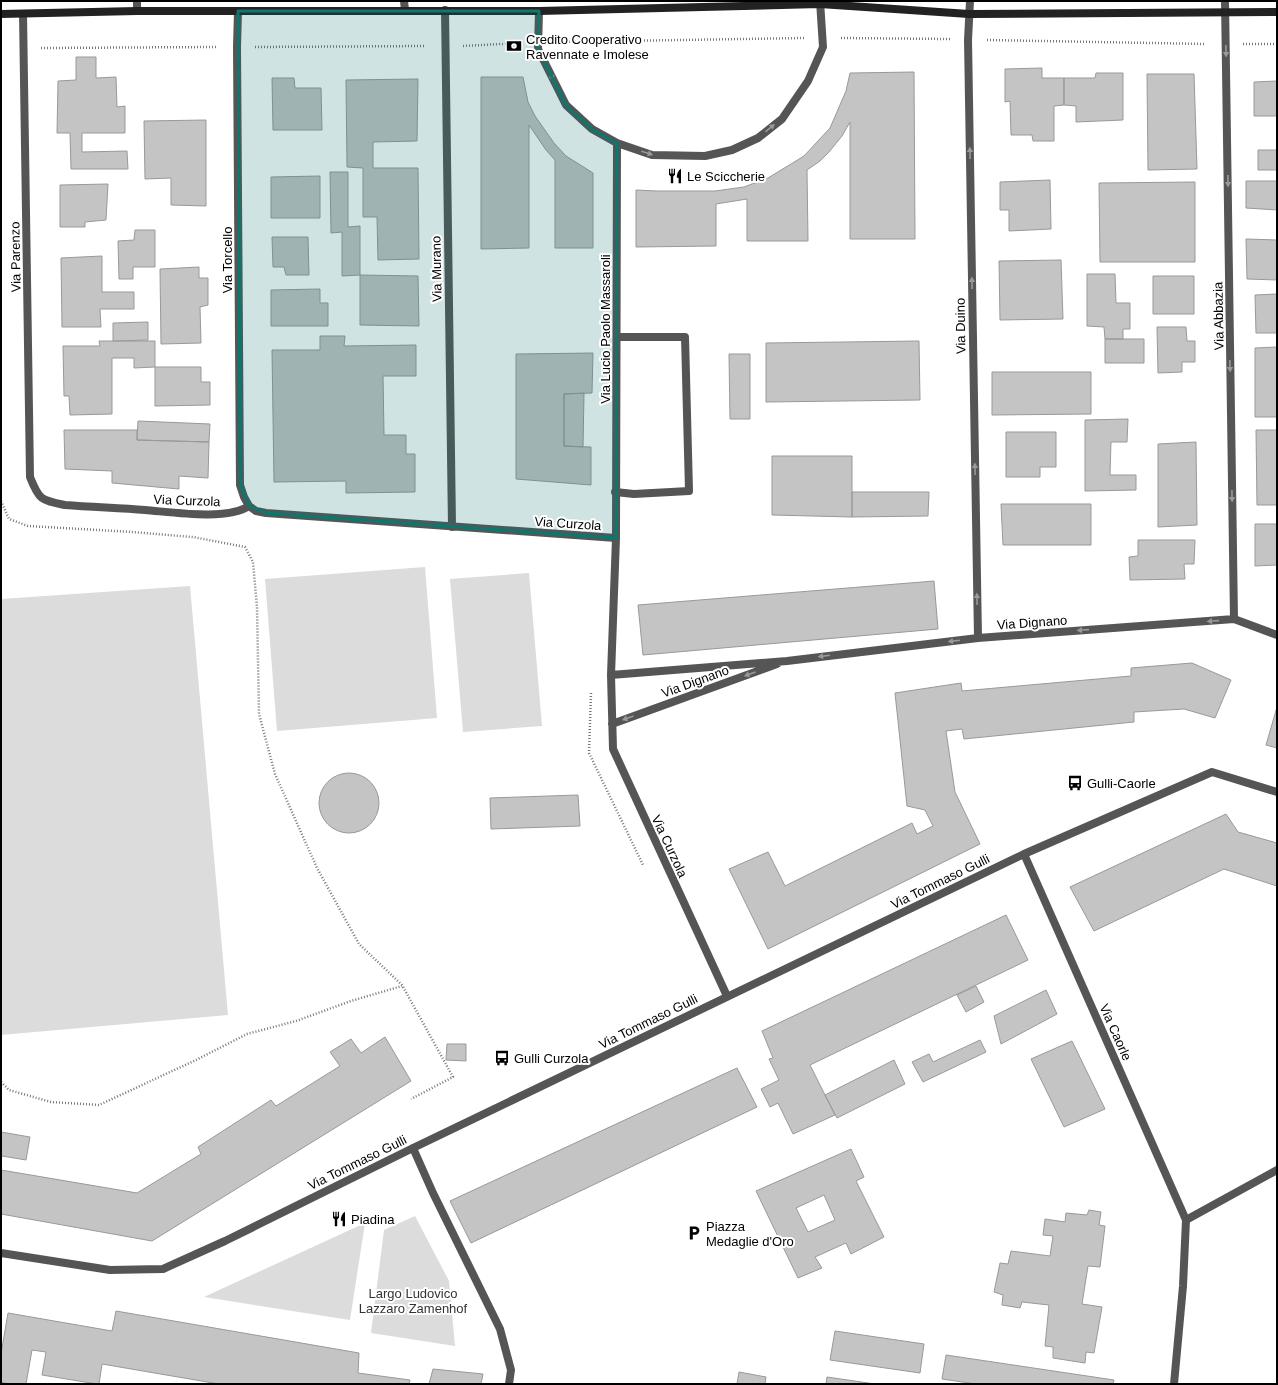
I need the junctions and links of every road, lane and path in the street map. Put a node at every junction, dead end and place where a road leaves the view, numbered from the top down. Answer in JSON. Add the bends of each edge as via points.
{"nodes":[{"id":1,"x":137,"y":1,"type":"edge"},
{"id":2,"x":404,"y":1,"type":"edge"},
{"id":3,"x":970,"y":1,"type":"edge"},
{"id":4,"x":1225,"y":1,"type":"edge"},
{"id":5,"x":820,"y":2,"type":"edge"},
{"id":6,"x":724,"y":4,"type":"edge"},
{"id":7,"x":137,"y":10,"type":"junction"},
{"id":8,"x":405,"y":10,"type":"junction"},
{"id":9,"x":444,"y":10,"type":"junction"},
{"id":10,"x":238,"y":11,"type":"junction"},
{"id":11,"x":539,"y":11,"type":"junction"},
{"id":12,"x":1225,"y":12,"type":"junction"},
{"id":13,"x":1277,"y":12,"type":"edge"},
{"id":14,"x":1,"y":14,"type":"edge"},
{"id":15,"x":23,"y":14,"type":"junction"},
{"id":16,"x":969,"y":14,"type":"junction"},
{"id":17,"x":823,"y":37,"type":"junction"},
{"id":18,"x":968,"y":40,"type":"junction"},
{"id":19,"x":538,"y":42,"type":"junction"},
{"id":20,"x":1226,"y":44,"type":"junction"},
{"id":21,"x":1277,"y":44,"type":"edge"},
{"id":22,"x":444,"y":46,"type":"junction"},
{"id":23,"x":238,"y":47,"type":"junction"},
{"id":24,"x":24,"y":48,"type":"junction"},
{"id":25,"x":617,"y":143,"type":"junction"},
{"id":26,"x":618,"y":337,"type":"junction"},
{"id":27,"x":615,"y":492,"type":"junction"},
{"id":28,"x":40,"y":497,"type":"joint"},
{"id":29,"x":1,"y":501,"type":"edge"},
{"id":30,"x":249,"y":506,"type":"junction"},
{"id":31,"x":452,"y":527,"type":"junction"},
{"id":32,"x":616,"y":538,"type":"junction"},
{"id":33,"x":1234,"y":619,"type":"junction"},
{"id":34,"x":1277,"y":635,"type":"edge"},
{"id":35,"x":978,"y":638,"type":"junction"},
{"id":36,"x":787,"y":661,"type":"junction"},
{"id":37,"x":612,"y":675,"type":"junction"},
{"id":38,"x":612,"y":724,"type":"junction"},
{"id":39,"x":1277,"y":792,"type":"edge"},
{"id":40,"x":1024,"y":854,"type":"junction"},
{"id":41,"x":402,"y":985,"type":"junction"},
{"id":42,"x":726,"y":996,"type":"junction"},
{"id":43,"x":1,"y":1082,"type":"edge"},
{"id":44,"x":411,"y":1099,"type":"dead end"},
{"id":45,"x":413,"y":1148,"type":"junction"},
{"id":46,"x":1277,"y":1170,"type":"edge"},
{"id":47,"x":1186,"y":1220,"type":"junction"},
{"id":48,"x":1,"y":1253,"type":"edge"},
{"id":49,"x":509,"y":1384,"type":"edge"},
{"id":50,"x":1174,"y":1384,"type":"edge"}],
"edges":[{"from":1,"to":7,"type":"street"},
{"from":2,"to":8,"type":"street"},
{"from":3,"to":16,"type":"street","name":"Via Duino"},
{"from":4,"to":12,"type":"street","name":"Via Abbazia"},
{"from":5,"to":6,"type":"street"},
{"from":5,"to":16,"type":"street"},
{"from":5,"to":17,"type":"street"},
{"from":6,"to":11,"type":"street"},
{"from":7,"to":10,"type":"street"},
{"from":7,"to":15,"type":"street"},
{"from":8,"to":9,"type":"street"},
{"from":8,"to":10,"type":"street"},
{"from":9,"to":11,"type":"street"},
{"from":9,"to":22,"type":"street","name":"Via Murano"},
{"from":10,"to":23,"type":"street","name":"Via Torcello"},
{"from":11,"to":19,"type":"street"},
{"from":12,"to":13,"type":"street"},
{"from":12,"to":16,"type":"street"},
{"from":12,"to":20,"type":"street","name":"Via Abbazia"},
{"from":14,"to":15,"type":"street"},
{"from":15,"to":24,"type":"street","name":"Via Parenzo"},
{"from":16,"to":18,"type":"street","name":"Via Duino"},
{"from":17,"to":18,"type":"path"},
{"from":17,"to":19,"type":"path"},
{"from":25,"to":17,"type":"street","one_way":true,"via":[[652,155],[705,156],[732,150],[758,138],[782,119],[808,80],[823,47]]},
{"from":18,"to":20,"type":"path"},
{"from":35,"to":18,"type":"street","name":"Via Duino","one_way":true},
{"from":19,"to":22,"type":"path"},
{"from":19,"to":25,"type":"street","one_way":true,"via":[[538,50],[566,105],[592,129]]},
{"from":20,"to":21,"type":"path"},
{"from":20,"to":33,"type":"street","name":"Via Abbazia","one_way":true},
{"from":22,"to":23,"type":"path"},
{"from":22,"to":31,"type":"street","name":"Via Murano"},
{"from":23,"to":24,"type":"path"},
{"from":23,"to":30,"type":"street","name":"Via Torcello","via":[[240,485]]},
{"from":24,"to":28,"type":"street","name":"Via Parenzo","via":[[30,477]]},
{"from":25,"to":26,"type":"street","name":"Via Lucio Paolo Massaroli"},
{"from":26,"to":27,"type":"street","name":"Via Lucio Paolo Massaroli"},
{"from":26,"to":27,"type":"street","via":[[685,337],[689,491],[634,494]]},
{"from":27,"to":32,"type":"street","name":"Via Lucio Paolo Massaroli"},
{"from":28,"to":30,"type":"street","name":"Via Curzola","via":[[65,505],[202,514],[228,513],[244,510]]},
{"from":29,"to":41,"type":"path","via":[[9,519],[28,526],[193,537],[244,547],[253,562],[260,714],[275,774],[317,868],[359,944]]},
{"from":30,"to":31,"type":"street","name":"Via Curzola","via":[[266,513]]},
{"from":31,"to":32,"type":"street","name":"Via Curzola"},
{"from":32,"to":37,"type":"street","name":"Via Curzola"},
{"from":33,"to":34,"type":"street","name":"Via Dignano"},
{"from":33,"to":35,"type":"street","name":"Via Dignano","one_way":true},
{"from":35,"to":36,"type":"street","name":"Via Dignano","one_way":true},
{"from":36,"to":37,"type":"street","name":"Via Dignano"},
{"from":36,"to":38,"type":"street","name":"Via Dignano","one_way":true},
{"from":37,"to":38,"type":"street","name":"Via Curzola"},
{"from":38,"to":42,"type":"street","name":"Via Curzola","via":[[613,749]]},
{"from":39,"to":40,"type":"street","name":"Via Tommaso Gulli","via":[[1212,772]]},
{"from":40,"to":42,"type":"street","name":"Via Tommaso Gulli"},
{"from":40,"to":47,"type":"street","name":"Via Caorle"},
{"from":41,"to":43,"type":"path","via":[[296,1021],[247,1034],[99,1105],[51,1102],[9,1090]]},
{"from":41,"to":44,"type":"path","via":[[453,1077]]},
{"from":42,"to":45,"type":"street","name":"Via Tommaso Gulli"},
{"from":45,"to":48,"type":"street","name":"Via Tommaso Gulli","via":[[163,1269],[110,1270]]},
{"from":45,"to":49,"type":"street","via":[[500,1329],[511,1370]]},
{"from":46,"to":47,"type":"street"},
{"from":47,"to":50,"type":"street","name":"Via Caorle"}]}
